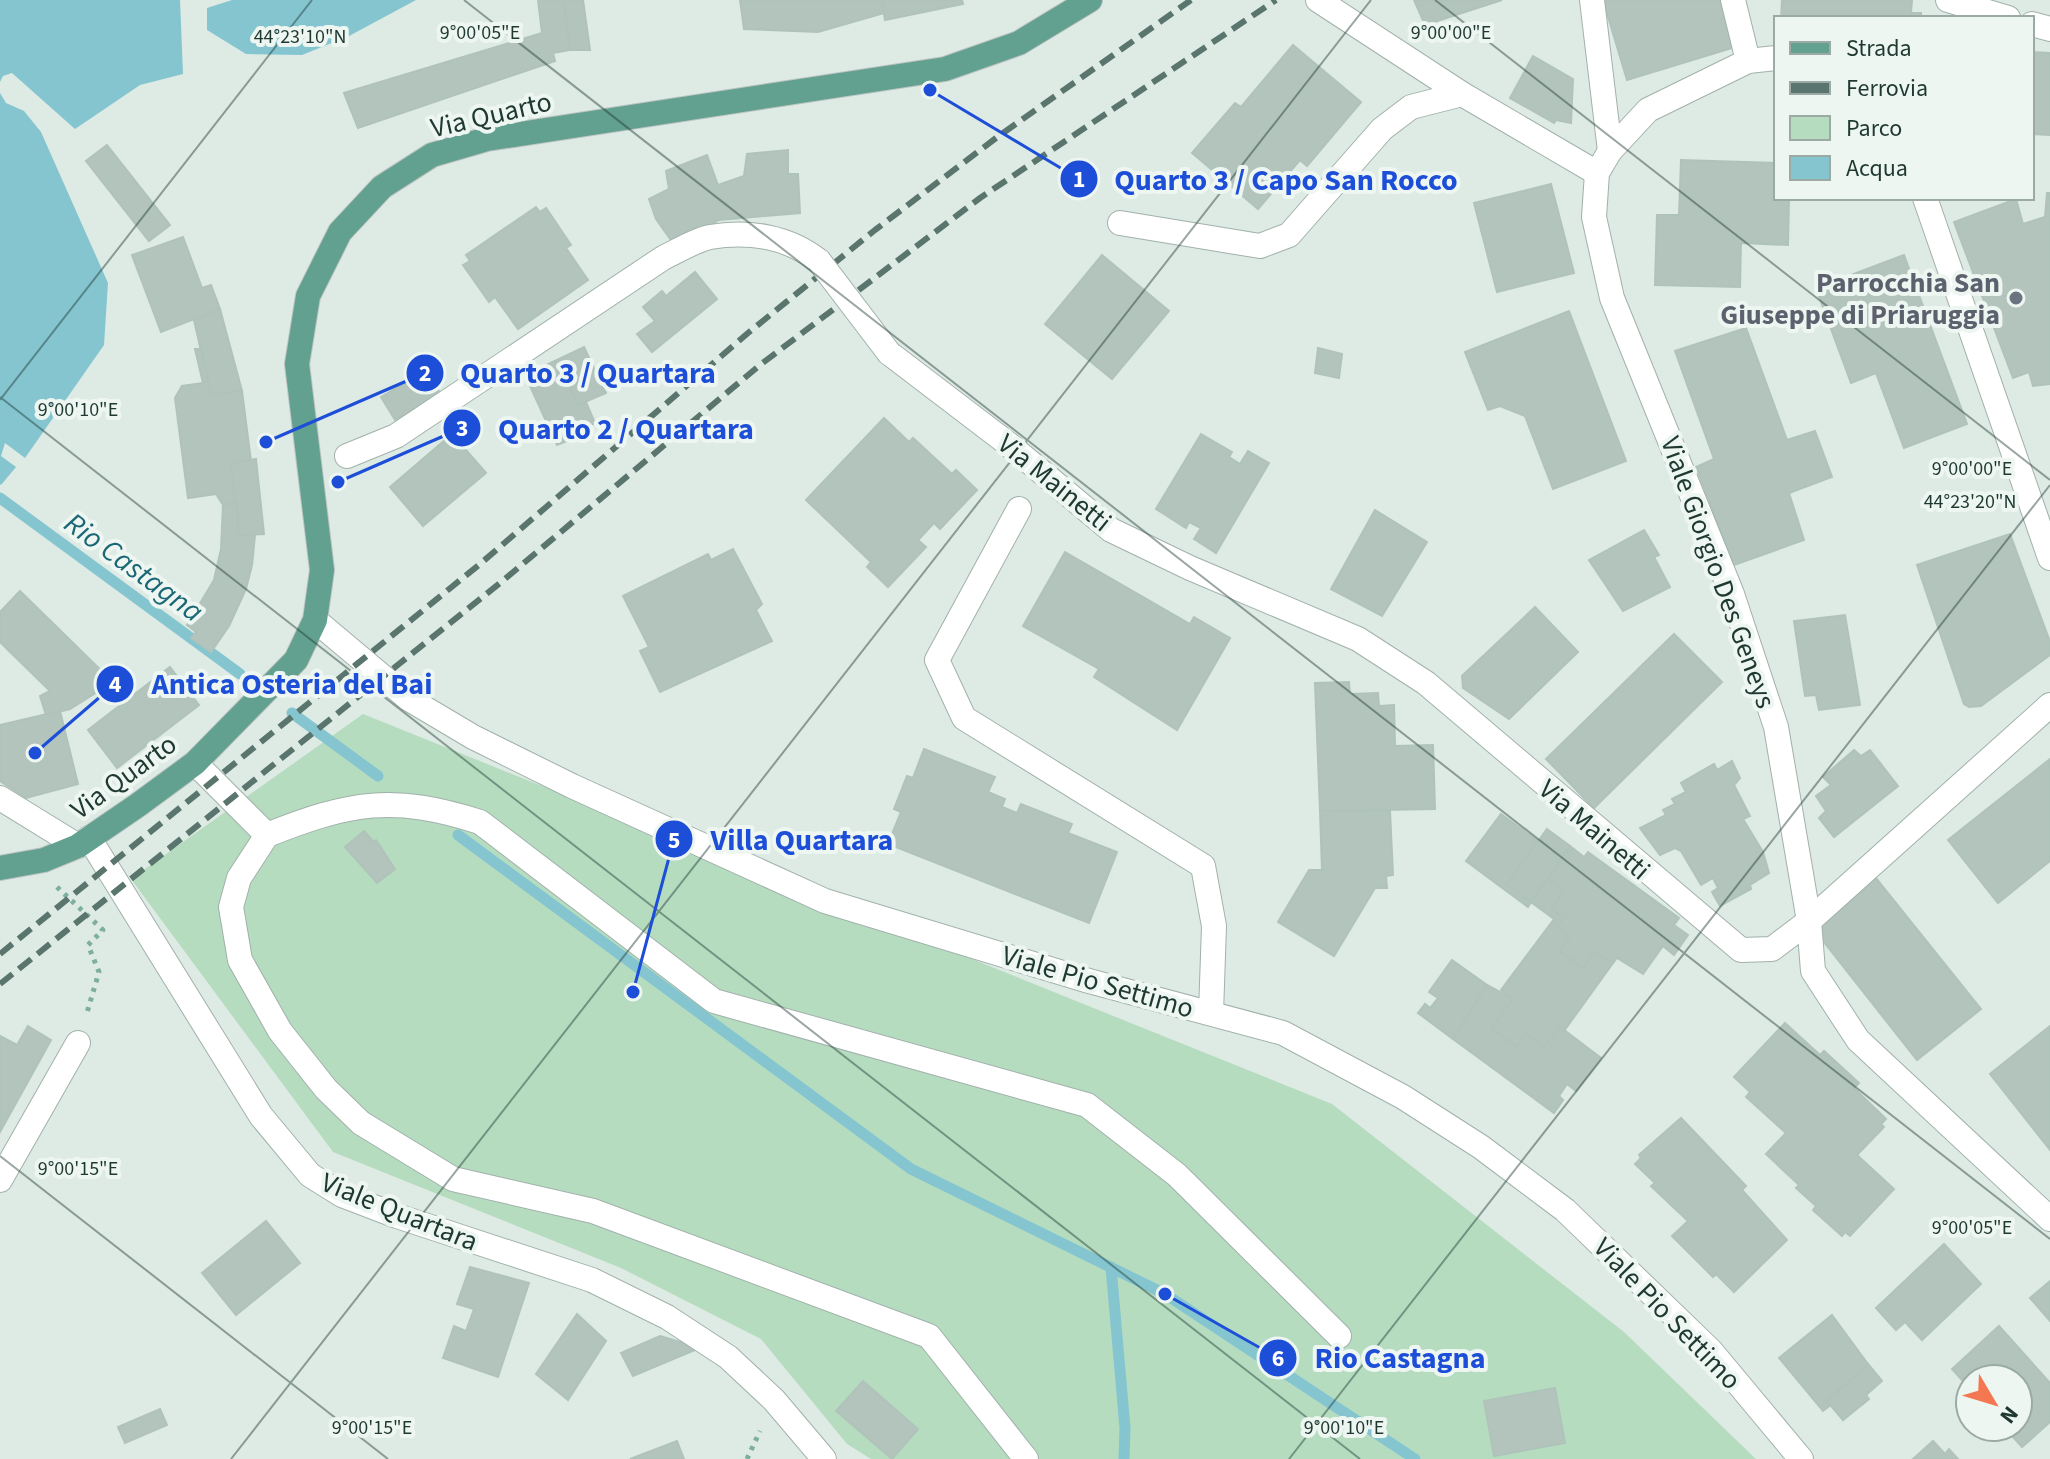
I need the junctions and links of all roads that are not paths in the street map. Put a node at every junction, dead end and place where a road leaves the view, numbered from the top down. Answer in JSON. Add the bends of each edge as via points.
{"nodes":[{"id":1,"x":1090,"y":0,"type":"edge"},
{"id":2,"x":1318,"y":0,"type":"edge"},
{"id":3,"x":1592,"y":0,"type":"edge"},
{"id":4,"x":1733,"y":0,"type":"edge"},
{"id":5,"x":1948,"y":0,"type":"edge"},
{"id":6,"x":2001,"y":16,"type":"edge"},
{"id":7,"x":1774,"y":58,"type":"edge"},
{"id":8,"x":1748,"y":61,"type":"junction"},
{"id":9,"x":1462,"y":94,"type":"junction"},
{"id":10,"x":1610,"y":151,"type":"junction"},
{"id":11,"x":1597,"y":173,"type":"junction"},
{"id":12,"x":1926,"y":200,"type":"edge"},
{"id":13,"x":1120,"y":223,"type":"dead end"},
{"id":14,"x":347,"y":456,"type":"dead end"},
{"id":15,"x":1019,"y":509,"type":"dead end"},
{"id":16,"x":2050,"y":558,"type":"edge"},
{"id":17,"x":315,"y":620,"type":"junction"},
{"id":18,"x":2050,"y":705,"type":"edge"},
{"id":19,"x":195,"y":763,"type":"junction"},
{"id":20,"x":0,"y":798,"type":"edge"},
{"id":21,"x":267,"y":835,"type":"junction"},
{"id":22,"x":76,"y":846,"type":"junction"},
{"id":23,"x":0,"y":868,"type":"edge"},
{"id":24,"x":1809,"y":921,"type":"junction"},
{"id":25,"x":1211,"y":1013,"type":"junction"},
{"id":26,"x":78,"y":1043,"type":"road end"},
{"id":27,"x":0,"y":1180,"type":"edge"},
{"id":28,"x":2050,"y":1219,"type":"edge"},
{"id":29,"x":1339,"y":1336,"type":"dead end"},
{"id":30,"x":824,"y":1459,"type":"edge"},
{"id":31,"x":1026,"y":1459,"type":"edge"},
{"id":32,"x":1801,"y":1459,"type":"edge"}],
"edges":[{"from":1,"to":17,"type":"main road","name":"Via Quarto","via":[[1019,43],[945,69],[487,139],[432,155],[382,187],[340,232],[308,296],[297,364],[322,570]]},
{"from":2,"to":9,"type":"street"},
{"from":3,"to":10,"type":"street"},
{"from":4,"to":8,"type":"street"},
{"from":5,"to":6,"type":"street"},
{"from":7,"to":8,"type":"street","name":"Viale Giorgio Des Geneys"},
{"from":8,"to":10,"type":"street","name":"Viale Giorgio Des Geneys","via":[[1648,110]]},
{"from":9,"to":11,"type":"street"},
{"from":9,"to":13,"type":"street","via":[[1411,107],[1391,121],[1289,235],[1260,246]]},
{"from":10,"to":11,"type":"street","name":"Viale Giorgio Des Geneys"},
{"from":11,"to":24,"type":"street","name":"Viale Giorgio Des Geneys","via":[[1594,217],[1612,298],[1732,594],[1776,727]]},
{"from":12,"to":16,"type":"street"},
{"from":14,"to":24,"type":"street","name":"Via Mainetti","bridge":true,"via":[[396,436],[663,258],[709,237],[758,236],[797,244],[819,261],[889,353],[1111,530],[1358,639],[1426,683],[1741,950],[1772,949]]},
{"from":15,"to":25,"type":"street","via":[[937,660],[964,718],[1203,866],[1214,926]]},
{"from":17,"to":19,"type":"main road","name":"Via Quarto","via":[[296,660]]},
{"from":17,"to":25,"type":"street","name":"Viale Pio Settimo","via":[[409,699],[473,737],[825,901]]},
{"from":18,"to":24,"type":"street","name":"Via Mainetti"},
{"from":19,"to":21,"type":"street"},
{"from":19,"to":22,"type":"main road","name":"Via Quarto"},
{"from":20,"to":22,"type":"street"},
{"from":21,"to":29,"type":"street","via":[[325,812],[382,804],[440,810],[480,822],[714,1001],[1087,1105],[1177,1175]]},
{"from":21,"to":31,"type":"street","via":[[239,878],[231,907],[240,960],[280,1031],[361,1123],[453,1179],[593,1211],[929,1336]]},
{"from":22,"to":23,"type":"main road","name":"Via Quarto","via":[[44,860]]},
{"from":22,"to":30,"type":"street","name":"Viale Quartara","via":[[261,1116],[310,1175],[342,1195],[592,1280],[667,1317],[728,1357],[774,1400]]},
{"from":24,"to":28,"type":"street","name":"Viale Giorgio Des Geneys","via":[[1813,971],[1858,1040]]},
{"from":25,"to":32,"type":"street","name":"Viale Pio Settimo","via":[[1283,1033],[1403,1097],[1565,1210],[1711,1351]]},
{"from":26,"to":27,"type":"street"}]}
